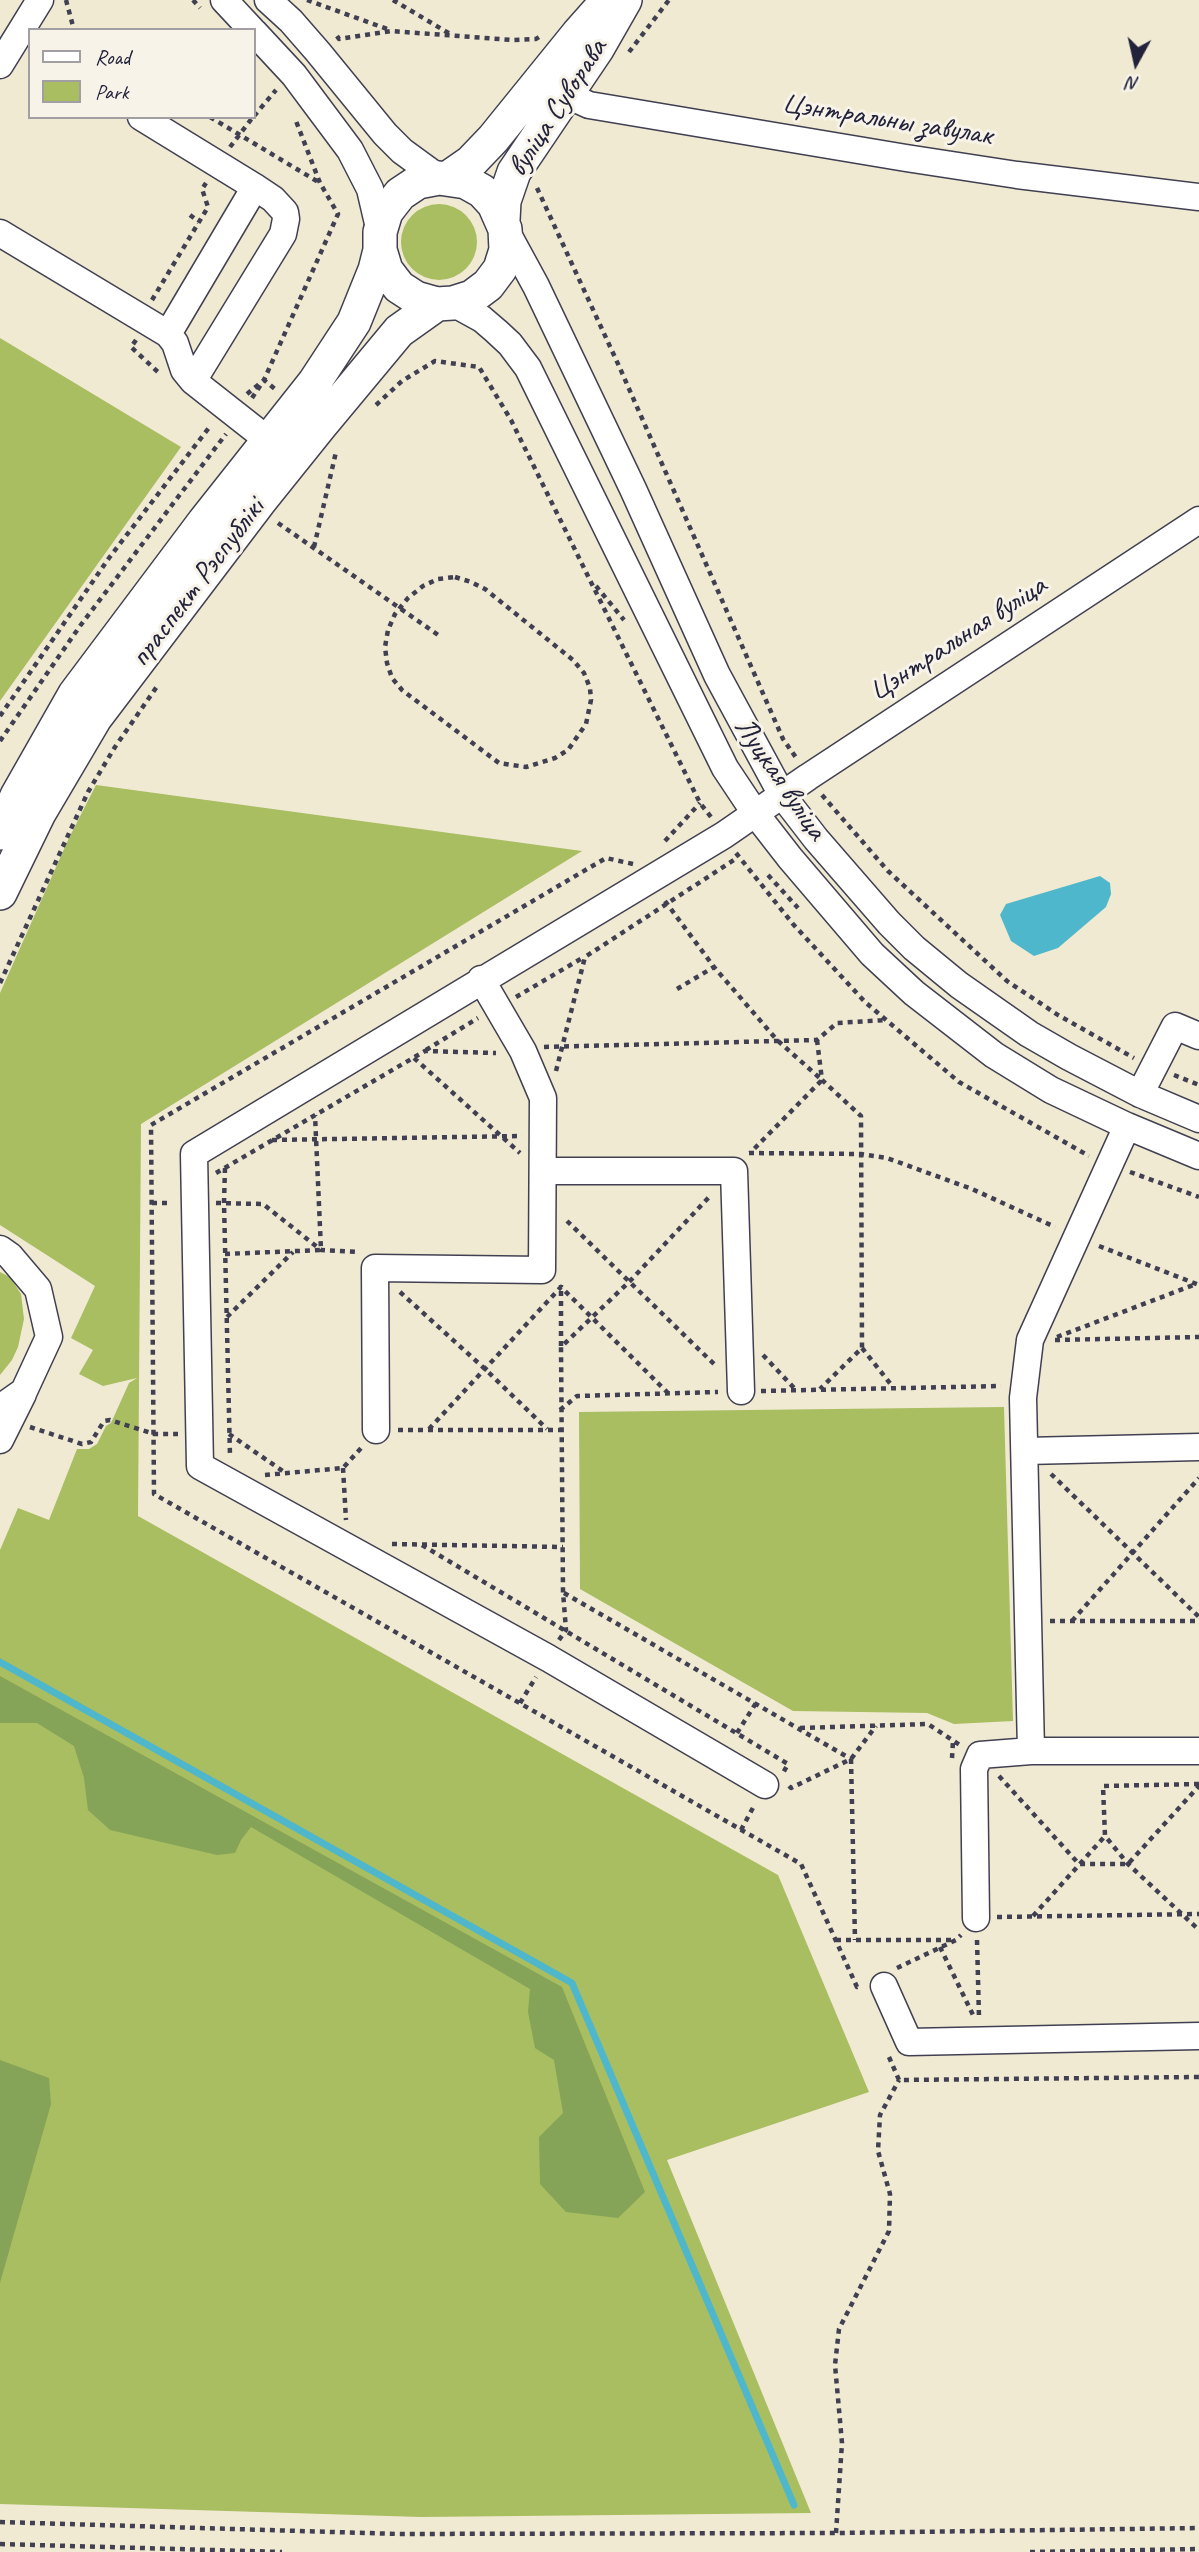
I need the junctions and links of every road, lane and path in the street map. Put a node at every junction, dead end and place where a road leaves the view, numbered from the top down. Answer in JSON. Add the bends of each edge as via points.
{"nodes":[{"id":1,"x":40,"y":0,"type":"edge"},
{"id":2,"x":66,"y":0,"type":"edge"},
{"id":3,"x":224,"y":0,"type":"edge"},
{"id":4,"x":268,"y":0,"type":"edge"},
{"id":5,"x":307,"y":0,"type":"edge"},
{"id":6,"x":393,"y":0,"type":"edge"},
{"id":7,"x":608,"y":0,"type":"edge"},
{"id":8,"x":625,"y":0,"type":"edge"},
{"id":9,"x":29,"y":28,"type":"edge"},
{"id":10,"x":73,"y":28,"type":"edge"},
{"id":11,"x":250,"y":28,"type":"edge"},
{"id":12,"x":391,"y":31,"type":"junction"},
{"id":13,"x":256,"y":34,"type":"edge"},
{"id":14,"x":453,"y":36,"type":"junction"},
{"id":15,"x":339,"y":39,"type":"dead end"},
{"id":16,"x":512,"y":40,"type":"dead end"},
{"id":17,"x":22,"y":45,"type":"edge"},
{"id":18,"x":0,"y":65,"type":"edge"},
{"id":19,"x":276,"y":90,"type":"dead end"},
{"id":20,"x":566,"y":95,"type":"junction"},
{"id":21,"x":256,"y":114,"type":"edge"},
{"id":22,"x":144,"y":119,"type":"edge"},
{"id":23,"x":213,"y":119,"type":"edge"},
{"id":24,"x":226,"y":119,"type":"edge"},
{"id":25,"x":225,"y":127,"type":"junction"},
{"id":26,"x":444,"y":178,"type":"junction"},
{"id":27,"x":320,"y":183,"type":"dead end"},
{"id":28,"x":535,"y":185,"type":"dead end"},
{"id":29,"x":255,"y":187,"type":"junction"},
{"id":30,"x":1199,"y":197,"type":"edge"},
{"id":31,"x":190,"y":215,"type":"dead end"},
{"id":32,"x":199,"y":222,"type":"dead end"},
{"id":33,"x":504,"y":225,"type":"junction"},
{"id":34,"x":0,"y":233,"type":"edge"},
{"id":35,"x":380,"y":241,"type":"junction"},
{"id":36,"x":445,"y":303,"type":"junction"},
{"id":37,"x":168,"y":334,"type":"junction"},
{"id":38,"x":619,"y":366,"type":"dead end"},
{"id":39,"x":264,"y":380,"type":"dead end"},
{"id":40,"x":193,"y":381,"type":"junction"},
{"id":41,"x":374,"y":406,"type":"dead end"},
{"id":42,"x":239,"y":418,"type":"junction"},
{"id":43,"x":511,"y":420,"type":"dead end"},
{"id":44,"x":268,"y":440,"type":"junction"},
{"id":45,"x":331,"y":451,"type":"dead end"},
{"id":46,"x":285,"y":512,"type":"dead end"},
{"id":47,"x":1199,"y":520,"type":"edge"},
{"id":48,"x":278,"y":523,"type":"junction"},
{"id":49,"x":272,"y":530,"type":"dead end"},
{"id":50,"x":314,"y":547,"type":"junction"},
{"id":51,"x":400,"y":607,"type":"junction"},
{"id":52,"x":441,"y":637,"type":"dead end"},
{"id":53,"x":161,"y":680,"type":"dead end"},
{"id":54,"x":0,"y":741,"type":"edge"},
{"id":55,"x":782,"y":795,"type":"junction"},
{"id":56,"x":701,"y":803,"type":"dead end"},
{"id":57,"x":755,"y":813,"type":"junction"},
{"id":58,"x":0,"y":833,"type":"edge"},
{"id":59,"x":739,"y":857,"type":"dead end"},
{"id":60,"x":646,"y":872,"type":"junction"},
{"id":61,"x":0,"y":893,"type":"edge"},
{"id":62,"x":666,"y":903,"type":"junction"},
{"id":63,"x":714,"y":967,"type":"junction"},
{"id":64,"x":481,"y":979,"type":"junction"},
{"id":65,"x":0,"y":983,"type":"edge"},
{"id":66,"x":677,"y":989,"type":"dead end"},
{"id":67,"x":886,"y":1020,"type":"dead end"},
{"id":68,"x":1199,"y":1036,"type":"edge"},
{"id":69,"x":777,"y":1040,"type":"junction"},
{"id":70,"x":817,"y":1040,"type":"junction"},
{"id":71,"x":563,"y":1046,"type":"junction"},
{"id":72,"x":523,"y":1051,"type":"junction"},
{"id":73,"x":414,"y":1058,"type":"junction"},
{"id":74,"x":555,"y":1077,"type":"dead end"},
{"id":75,"x":822,"y":1080,"type":"junction"},
{"id":76,"x":1140,"y":1094,"type":"junction"},
{"id":77,"x":315,"y":1114,"type":"junction"},
{"id":78,"x":1199,"y":1119,"type":"edge"},
{"id":79,"x":1126,"y":1126,"type":"junction"},
{"id":80,"x":501,"y":1136,"type":"junction"},
{"id":81,"x":531,"y":1136,"type":"dead end"},
{"id":82,"x":315,"y":1139,"type":"junction"},
{"id":83,"x":271,"y":1140,"type":"junction"},
{"id":84,"x":520,"y":1154,"type":"dead end"},
{"id":85,"x":861,"y":1154,"type":"junction"},
{"id":86,"x":1199,"y":1156,"type":"edge"},
{"id":87,"x":740,"y":1159,"type":"junction"},
{"id":88,"x":225,"y":1168,"type":"junction"},
{"id":89,"x":543,"y":1171,"type":"junction"},
{"id":90,"x":194,"y":1193,"type":"junction"},
{"id":91,"x":152,"y":1203,"type":"junction"},
{"id":92,"x":224,"y":1203,"type":"junction"},
{"id":93,"x":561,"y":1216,"type":"dead end"},
{"id":94,"x":1076,"y":1237,"type":"junction"},
{"id":95,"x":0,"y":1249,"type":"edge"},
{"id":96,"x":321,"y":1250,"type":"junction"},
{"id":97,"x":294,"y":1252,"type":"junction"},
{"id":98,"x":225,"y":1254,"type":"junction"},
{"id":99,"x":365,"y":1258,"type":"junction"},
{"id":100,"x":630,"y":1281,"type":"junction"},
{"id":101,"x":1198,"y":1286,"type":"edge"},
{"id":102,"x":592,"y":1317,"type":"junction"},
{"id":103,"x":226,"y":1318,"type":"junction"},
{"id":104,"x":1055,"y":1328,"type":"dead end"},
{"id":105,"x":1199,"y":1337,"type":"edge"},
{"id":106,"x":1049,"y":1340,"type":"junction"},
{"id":107,"x":862,"y":1348,"type":"junction"},
{"id":108,"x":485,"y":1369,"type":"junction"},
{"id":109,"x":1025,"y":1385,"type":"junction"},
{"id":110,"x":894,"y":1388,"type":"junction"},
{"id":111,"x":820,"y":1390,"type":"junction"},
{"id":112,"x":24,"y":1391,"type":"junction"},
{"id":113,"x":741,"y":1391,"type":"junction"},
{"id":114,"x":668,"y":1393,"type":"junction"},
{"id":115,"x":0,"y":1408,"type":"edge"},
{"id":116,"x":560,"y":1411,"type":"junction"},
{"id":117,"x":376,"y":1430,"type":"junction"},
{"id":118,"x":428,"y":1430,"type":"junction"},
{"id":119,"x":547,"y":1430,"type":"junction"},
{"id":120,"x":562,"y":1430,"type":"junction"},
{"id":121,"x":199,"y":1433,"type":"junction"},
{"id":122,"x":10,"y":1434,"type":"edge"},
{"id":123,"x":154,"y":1434,"type":"junction"},
{"id":124,"x":229,"y":1434,"type":"junction"},
{"id":125,"x":1199,"y":1447,"type":"edge"},
{"id":126,"x":1041,"y":1458,"type":"junction"},
{"id":127,"x":230,"y":1465,"type":"dead end"},
{"id":128,"x":343,"y":1468,"type":"junction"},
{"id":129,"x":286,"y":1474,"type":"junction"},
{"id":130,"x":261,"y":1476,"type":"dead end"},
{"id":131,"x":1199,"y":1478,"type":"edge"},
{"id":132,"x":1050,"y":1486,"type":"dead end"},
{"id":133,"x":347,"y":1531,"type":"dead end"},
{"id":134,"x":422,"y":1545,"type":"junction"},
{"id":135,"x":563,"y":1547,"type":"junction"},
{"id":136,"x":1131,"y":1552,"type":"junction"},
{"id":137,"x":374,"y":1564,"type":"junction"},
{"id":138,"x":563,"y":1592,"type":"junction"},
{"id":139,"x":1051,"y":1608,"type":"dead end"},
{"id":140,"x":1199,"y":1619,"type":"edge"},
{"id":141,"x":1040,"y":1621,"type":"junction"},
{"id":142,"x":1072,"y":1621,"type":"junction"},
{"id":143,"x":566,"y":1630,"type":"junction"},
{"id":144,"x":1052,"y":1634,"type":"dead end"},
{"id":145,"x":756,"y":1703,"type":"junction"},
{"id":146,"x":877,"y":1726,"type":"junction"},
{"id":147,"x":800,"y":1728,"type":"junction"},
{"id":148,"x":737,"y":1733,"type":"junction"},
{"id":149,"x":1031,"y":1751,"type":"junction"},
{"id":150,"x":1199,"y":1751,"type":"edge"},
{"id":151,"x":981,"y":1755,"type":"junction"},
{"id":152,"x":851,"y":1759,"type":"junction"},
{"id":153,"x":765,"y":1785,"type":"dead end"},
{"id":154,"x":1199,"y":1785,"type":"edge"},
{"id":155,"x":1105,"y":1836,"type":"junction"},
{"id":156,"x":1079,"y":1864,"type":"junction"},
{"id":157,"x":1128,"y":1864,"type":"junction"},
{"id":158,"x":1184,"y":1914,"type":"junction"},
{"id":159,"x":1199,"y":1914,"type":"edge"},
{"id":160,"x":1032,"y":1917,"type":"junction"},
{"id":161,"x":976,"y":1918,"type":"junction"},
{"id":162,"x":1199,"y":1930,"type":"edge"},
{"id":163,"x":836,"y":1940,"type":"junction"},
{"id":164,"x":855,"y":1940,"type":"junction"},
{"id":165,"x":956,"y":1940,"type":"junction"},
{"id":166,"x":940,"y":1947,"type":"junction"},
{"id":167,"x":877,"y":1984,"type":"junction"},
{"id":168,"x":857,"y":1987,"type":"junction"},
{"id":169,"x":1199,"y":2036,"type":"edge"},
{"id":170,"x":883,"y":2045,"type":"dead end"},
{"id":171,"x":1199,"y":2077,"type":"edge"},
{"id":172,"x":899,"y":2080,"type":"junction"},
{"id":173,"x":0,"y":2522,"type":"edge"},
{"id":174,"x":1199,"y":2528,"type":"edge"},
{"id":175,"x":836,"y":2533,"type":"junction"},
{"id":176,"x":0,"y":2544,"type":"edge"},
{"id":177,"x":1199,"y":2549,"type":"edge"},
{"id":178,"x":282,"y":2552,"type":"edge"},
{"id":179,"x":1030,"y":2552,"type":"edge"}],
"edges":[{"from":1,"to":9,"type":"street"},
{"from":2,"to":10,"type":"path"},
{"from":3,"to":11,"type":"street"},
{"from":4,"to":26,"type":"street","via":[[393,142]]},
{"from":5,"to":12,"type":"path"},
{"from":6,"to":14,"type":"path"},
{"from":7,"to":26,"type":"main road","name":"вуліца Суворава","via":[[488,145]]},
{"from":8,"to":20,"type":"main road","name":"вуліца Суворава"},
{"from":12,"to":14,"type":"path"},
{"from":12,"to":15,"type":"path"},
{"from":13,"to":35,"type":"street","via":[[294,75],[351,150],[370,188]]},
{"from":14,"to":16,"type":"path"},
{"from":17,"to":18,"type":"street"},
{"from":19,"to":21,"type":"path"},
{"from":20,"to":30,"type":"street","name":"Цэнтральны завулак","via":[[589,105],[905,158]]},
{"from":20,"to":33,"type":"main road","name":"вуліца Суворава","via":[[514,172]]},
{"from":22,"to":29,"type":"street"},
{"from":23,"to":25,"type":"path"},
{"from":24,"to":25,"type":"path"},
{"from":25,"to":27,"type":"path"},
{"from":26,"to":33,"type":"main road","via":[[482,191],[495,204]]},
{"from":26,"to":35,"type":"main road","name":"праспект Рэспублікі","via":[[418,183],[400,194],[386,212]]},
{"from":28,"to":38,"type":"path"},
{"from":29,"to":37,"type":"street"},
{"from":29,"to":40,"type":"street","via":[[281,205],[285,228]]},
{"from":31,"to":32,"type":"path"},
{"from":33,"to":36,"type":"main road","name":"праспект Рэспублікі","via":[[506,250],[488,285],[472,297]]},
{"from":33,"to":55,"type":"street","name":"Луцкая вуліца","via":[[633,489],[701,642]]},
{"from":34,"to":37,"type":"street"},
{"from":35,"to":36,"type":"main road","via":[[386,270],[399,287],[416,298]]},
{"from":35,"to":44,"type":"main road","name":"праспект Рэспублікі","via":[[370,288],[354,322],[314,383]]},
{"from":36,"to":57,"type":"street","name":"Луцкая вуліца","via":[[482,319],[510,344],[528,369],[725,768]]},
{"from":36,"to":61,"type":"main road","name":"праспект Рэспублікі","via":[[399,331],[259,502],[95,718],[39,813]]},
{"from":37,"to":40,"type":"street"},
{"from":39,"to":42,"type":"path"},
{"from":40,"to":42,"type":"street"},
{"from":41,"to":43,"type":"path","via":[[402,380],[435,361],[479,367]]},
{"from":42,"to":44,"type":"street"},
{"from":42,"to":54,"type":"path","via":[[80,626]]},
{"from":44,"to":58,"type":"main road","name":"праспект Рэспублікі","via":[[75,694]]},
{"from":45,"to":50,"type":"path","via":[[338,441]]},
{"from":46,"to":48,"type":"path"},
{"from":47,"to":55,"type":"street","name":"Цэнтральная вуліца"},
{"from":48,"to":49,"type":"path"},
{"from":48,"to":50,"type":"path"},
{"from":50,"to":51,"type":"path"},
{"from":51,"to":51,"type":"path","via":[[388,629],[385,647],[392,678],[486,755],[511,766],[541,764],[568,750],[578,738],[591,700],[584,673],[485,589],[455,577],[438,579]]},
{"from":51,"to":52,"type":"path"},
{"from":53,"to":65,"type":"path","via":[[88,792]]},
{"from":55,"to":57,"type":"street","name":"Цэнтральная вуліца"},
{"from":55,"to":76,"type":"street","name":"Луцкая вуліца","via":[[874,906],[934,965],[1028,1034]]},
{"from":56,"to":60,"type":"path"},
{"from":57,"to":60,"type":"street","name":"Цэнтральная вуліца","via":[[724,835]]},
{"from":57,"to":79,"type":"street","name":"Луцкая вуліца","via":[[872,954],[914,993],[994,1055],[1051,1090]]},
{"from":59,"to":62,"type":"path"},
{"from":60,"to":62,"type":"path"},
{"from":60,"to":64,"type":"street","name":"Цэнтральная вуліца"},
{"from":60,"to":91,"type":"path","via":[[606,858],[151,1125]]},
{"from":62,"to":63,"type":"path"},
{"from":62,"to":71,"type":"path","via":[[585,957]]},
{"from":63,"to":66,"type":"path"},
{"from":63,"to":69,"type":"path"},
{"from":64,"to":72,"type":"street"},
{"from":64,"to":90,"type":"street","name":"Цэнтральная вуліца","via":[[194,1154]]},
{"from":67,"to":70,"type":"path","via":[[837,1023]]},
{"from":68,"to":76,"type":"street","via":[[1175,1026]]},
{"from":69,"to":70,"type":"path"},
{"from":69,"to":71,"type":"path"},
{"from":69,"to":75,"type":"path"},
{"from":70,"to":75,"type":"path"},
{"from":71,"to":72,"type":"path"},
{"from":71,"to":74,"type":"path"},
{"from":72,"to":73,"type":"path","via":[[425,1051]]},
{"from":72,"to":89,"type":"street","via":[[543,1098]]},
{"from":73,"to":77,"type":"path"},
{"from":73,"to":80,"type":"path"},
{"from":75,"to":85,"type":"path","via":[[861,1116]]},
{"from":75,"to":87,"type":"path"},
{"from":76,"to":78,"type":"street","name":"Луцкая вуліца"},
{"from":77,"to":82,"type":"path"},
{"from":77,"to":83,"type":"path"},
{"from":79,"to":86,"type":"street","name":"Луцкая вуліца"},
{"from":79,"to":94,"type":"street"},
{"from":80,"to":81,"type":"path"},
{"from":80,"to":82,"type":"path"},
{"from":80,"to":84,"type":"path"},
{"from":82,"to":83,"type":"path"},
{"from":82,"to":96,"type":"path"},
{"from":83,"to":88,"type":"path"},
{"from":85,"to":87,"type":"path"},
{"from":85,"to":94,"type":"path","via":[[887,1158],[972,1189]]},
{"from":85,"to":107,"type":"path"},
{"from":87,"to":89,"type":"street"},
{"from":87,"to":100,"type":"path"},
{"from":87,"to":113,"type":"street"},
{"from":88,"to":90,"type":"path"},
{"from":88,"to":92,"type":"path"},
{"from":89,"to":99,"type":"street","via":[[542,1270]]},
{"from":90,"to":91,"type":"path"},
{"from":90,"to":92,"type":"path"},
{"from":90,"to":121,"type":"street"},
{"from":91,"to":123,"type":"path"},
{"from":92,"to":96,"type":"path","via":[[263,1204]]},
{"from":92,"to":98,"type":"path"},
{"from":93,"to":100,"type":"path"},
{"from":94,"to":101,"type":"path"},
{"from":94,"to":109,"type":"street","via":[[1030,1340]]},
{"from":95,"to":112,"type":"street","via":[[38,1289],[49,1337]]},
{"from":96,"to":97,"type":"path"},
{"from":96,"to":99,"type":"path"},
{"from":97,"to":98,"type":"path"},
{"from":97,"to":103,"type":"path"},
{"from":98,"to":103,"type":"path"},
{"from":99,"to":108,"type":"path"},
{"from":99,"to":117,"type":"street"},
{"from":100,"to":102,"type":"path"},
{"from":100,"to":113,"type":"path"},
{"from":101,"to":106,"type":"path"},
{"from":102,"to":108,"type":"path","via":[[561,1287]]},
{"from":102,"to":114,"type":"path"},
{"from":102,"to":116,"type":"path","via":[[561,1347]]},
{"from":103,"to":124,"type":"path"},
{"from":104,"to":106,"type":"path"},
{"from":105,"to":106,"type":"path"},
{"from":107,"to":110,"type":"path"},
{"from":107,"to":111,"type":"path"},
{"from":108,"to":118,"type":"path"},
{"from":108,"to":119,"type":"path"},
{"from":109,"to":110,"type":"path"},
{"from":109,"to":126,"type":"street"},
{"from":110,"to":111,"type":"path"},
{"from":111,"to":113,"type":"path"},
{"from":112,"to":115,"type":"street"},
{"from":112,"to":122,"type":"street"},
{"from":113,"to":114,"type":"path"},
{"from":114,"to":116,"type":"path","via":[[577,1396]]},
{"from":116,"to":120,"type":"path"},
{"from":117,"to":118,"type":"path"},
{"from":117,"to":128,"type":"path"},
{"from":118,"to":119,"type":"path"},
{"from":119,"to":120,"type":"path"},
{"from":120,"to":135,"type":"path"},
{"from":121,"to":123,"type":"path"},
{"from":121,"to":124,"type":"path"},
{"from":121,"to":137,"type":"street","via":[[200,1466]]},
{"from":122,"to":123,"type":"path","via":[[38,1429],[82,1444],[95,1438],[107,1420]]},
{"from":123,"to":163,"type":"path","via":[[154,1494],[801,1864]]},
{"from":124,"to":127,"type":"path"},
{"from":124,"to":129,"type":"path"},
{"from":125,"to":126,"type":"street"},
{"from":126,"to":132,"type":"path"},
{"from":126,"to":136,"type":"path"},
{"from":126,"to":141,"type":"street"},
{"from":128,"to":129,"type":"path"},
{"from":128,"to":133,"type":"path"},
{"from":129,"to":130,"type":"path"},
{"from":131,"to":136,"type":"path"},
{"from":134,"to":135,"type":"path"},
{"from":134,"to":137,"type":"path","via":[[391,1544]]},
{"from":134,"to":143,"type":"path"},
{"from":135,"to":138,"type":"path"},
{"from":136,"to":140,"type":"path"},
{"from":136,"to":142,"type":"path"},
{"from":137,"to":153,"type":"street","via":[[548,1658]]},
{"from":138,"to":143,"type":"path"},
{"from":138,"to":145,"type":"path"},
{"from":139,"to":141,"type":"path"},
{"from":140,"to":142,"type":"path"},
{"from":141,"to":142,"type":"path"},
{"from":141,"to":144,"type":"path"},
{"from":141,"to":149,"type":"street"},
{"from":143,"to":148,"type":"path"},
{"from":145,"to":147,"type":"path"},
{"from":145,"to":148,"type":"path"},
{"from":146,"to":147,"type":"path"},
{"from":146,"to":151,"type":"path","via":[[928,1724]]},
{"from":146,"to":152,"type":"path"},
{"from":147,"to":152,"type":"path"},
{"from":148,"to":152,"type":"path","via":[[788,1765],[780,1780],[791,1788]]},
{"from":149,"to":150,"type":"street"},
{"from":149,"to":151,"type":"street"},
{"from":151,"to":156,"type":"path"},
{"from":151,"to":161,"type":"street","via":[[974,1769]]},
{"from":152,"to":164,"type":"path"},
{"from":154,"to":155,"type":"path","via":[[1103,1786]]},
{"from":154,"to":157,"type":"path"},
{"from":155,"to":156,"type":"path"},
{"from":155,"to":157,"type":"path"},
{"from":156,"to":157,"type":"path"},
{"from":156,"to":160,"type":"path"},
{"from":157,"to":158,"type":"path"},
{"from":158,"to":159,"type":"path"},
{"from":158,"to":160,"type":"path"},
{"from":158,"to":162,"type":"path"},
{"from":160,"to":161,"type":"path"},
{"from":161,"to":165,"type":"path"},
{"from":161,"to":166,"type":"path","via":[[979,2026]]},
{"from":163,"to":164,"type":"path"},
{"from":163,"to":168,"type":"path"},
{"from":164,"to":165,"type":"path"},
{"from":165,"to":166,"type":"path"},
{"from":166,"to":167,"type":"path"},
{"from":167,"to":168,"type":"path"},
{"from":167,"to":168,"type":"path"},
{"from":167,"to":169,"type":"street","via":[[909,2042]]},
{"from":170,"to":172,"type":"path"},
{"from":171,"to":172,"type":"path"},
{"from":172,"to":175,"type":"path","via":[[880,2115],[878,2151],[890,2194],[889,2231],[839,2329],[835,2365],[842,2443]]},
{"from":173,"to":175,"type":"path","via":[[399,2534]]},
{"from":174,"to":175,"type":"path"},
{"from":176,"to":178,"type":"path"},
{"from":177,"to":179,"type":"path"}]}
